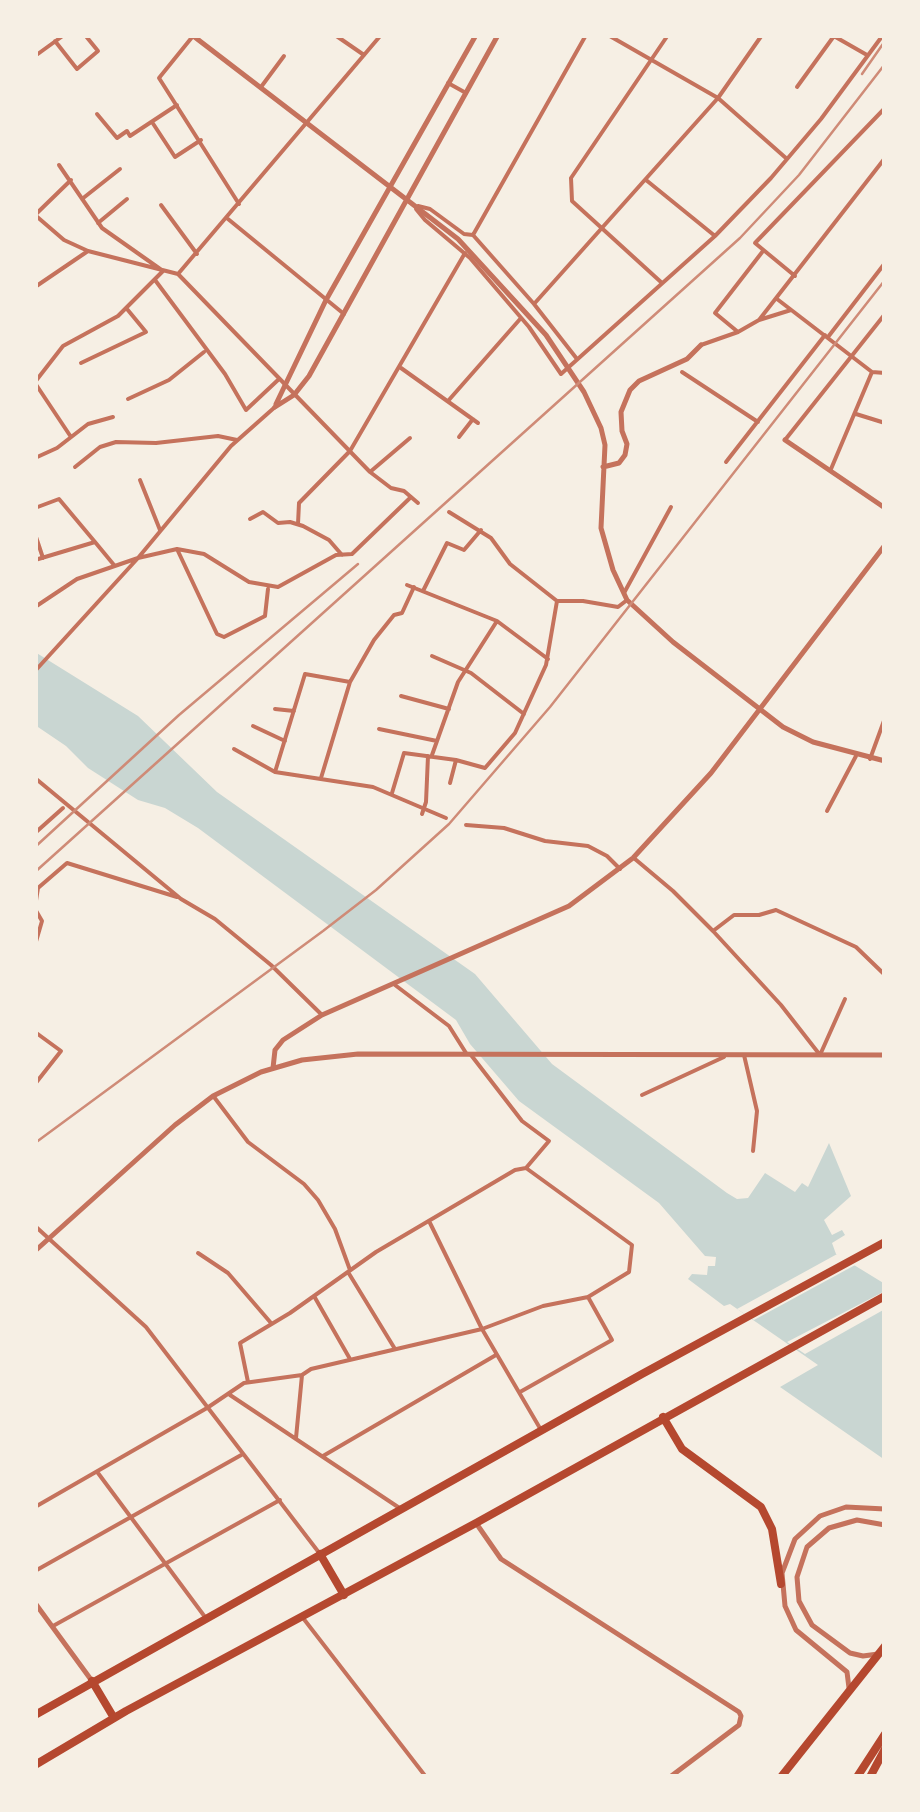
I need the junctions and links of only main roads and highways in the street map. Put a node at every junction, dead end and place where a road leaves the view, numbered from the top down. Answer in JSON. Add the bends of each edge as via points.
{"nodes":[{"id":1,"x":885,"y":1242,"type":"edge"},
{"id":2,"x":885,"y":1296,"type":"edge"},
{"id":3,"x":663,"y":1417,"type":"junction"},
{"id":4,"x":320,"y":1554,"type":"junction"},
{"id":5,"x":781,"y":1584,"type":"road end"},
{"id":6,"x":344,"y":1595,"type":"junction"},
{"id":7,"x":882,"y":1650,"type":"edge"},
{"id":8,"x":92,"y":1681,"type":"junction"},
{"id":9,"x":35,"y":1714,"type":"edge"},
{"id":10,"x":114,"y":1718,"type":"junction"},
{"id":11,"x":885,"y":1734,"type":"edge"},
{"id":12,"x":885,"y":1749,"type":"edge"},
{"id":13,"x":35,"y":1765,"type":"edge"},
{"id":14,"x":781,"y":1777,"type":"edge"},
{"id":15,"x":857,"y":1777,"type":"edge"},
{"id":16,"x":870,"y":1777,"type":"edge"}],
"edges":[{"from":1,"to":4,"type":"highway"},
{"from":2,"to":3,"type":"highway"},
{"from":3,"to":5,"type":"highway","via":[[682,1449],[762,1507]]},
{"from":3,"to":6,"type":"highway"},
{"from":4,"to":6,"type":"highway"},
{"from":4,"to":8,"type":"highway"},
{"from":6,"to":10,"type":"highway"},
{"from":7,"to":14,"type":"highway"},
{"from":8,"to":9,"type":"highway"},
{"from":8,"to":10,"type":"highway"},
{"from":10,"to":13,"type":"highway"},
{"from":11,"to":15,"type":"highway"},
{"from":12,"to":16,"type":"highway"}]}
